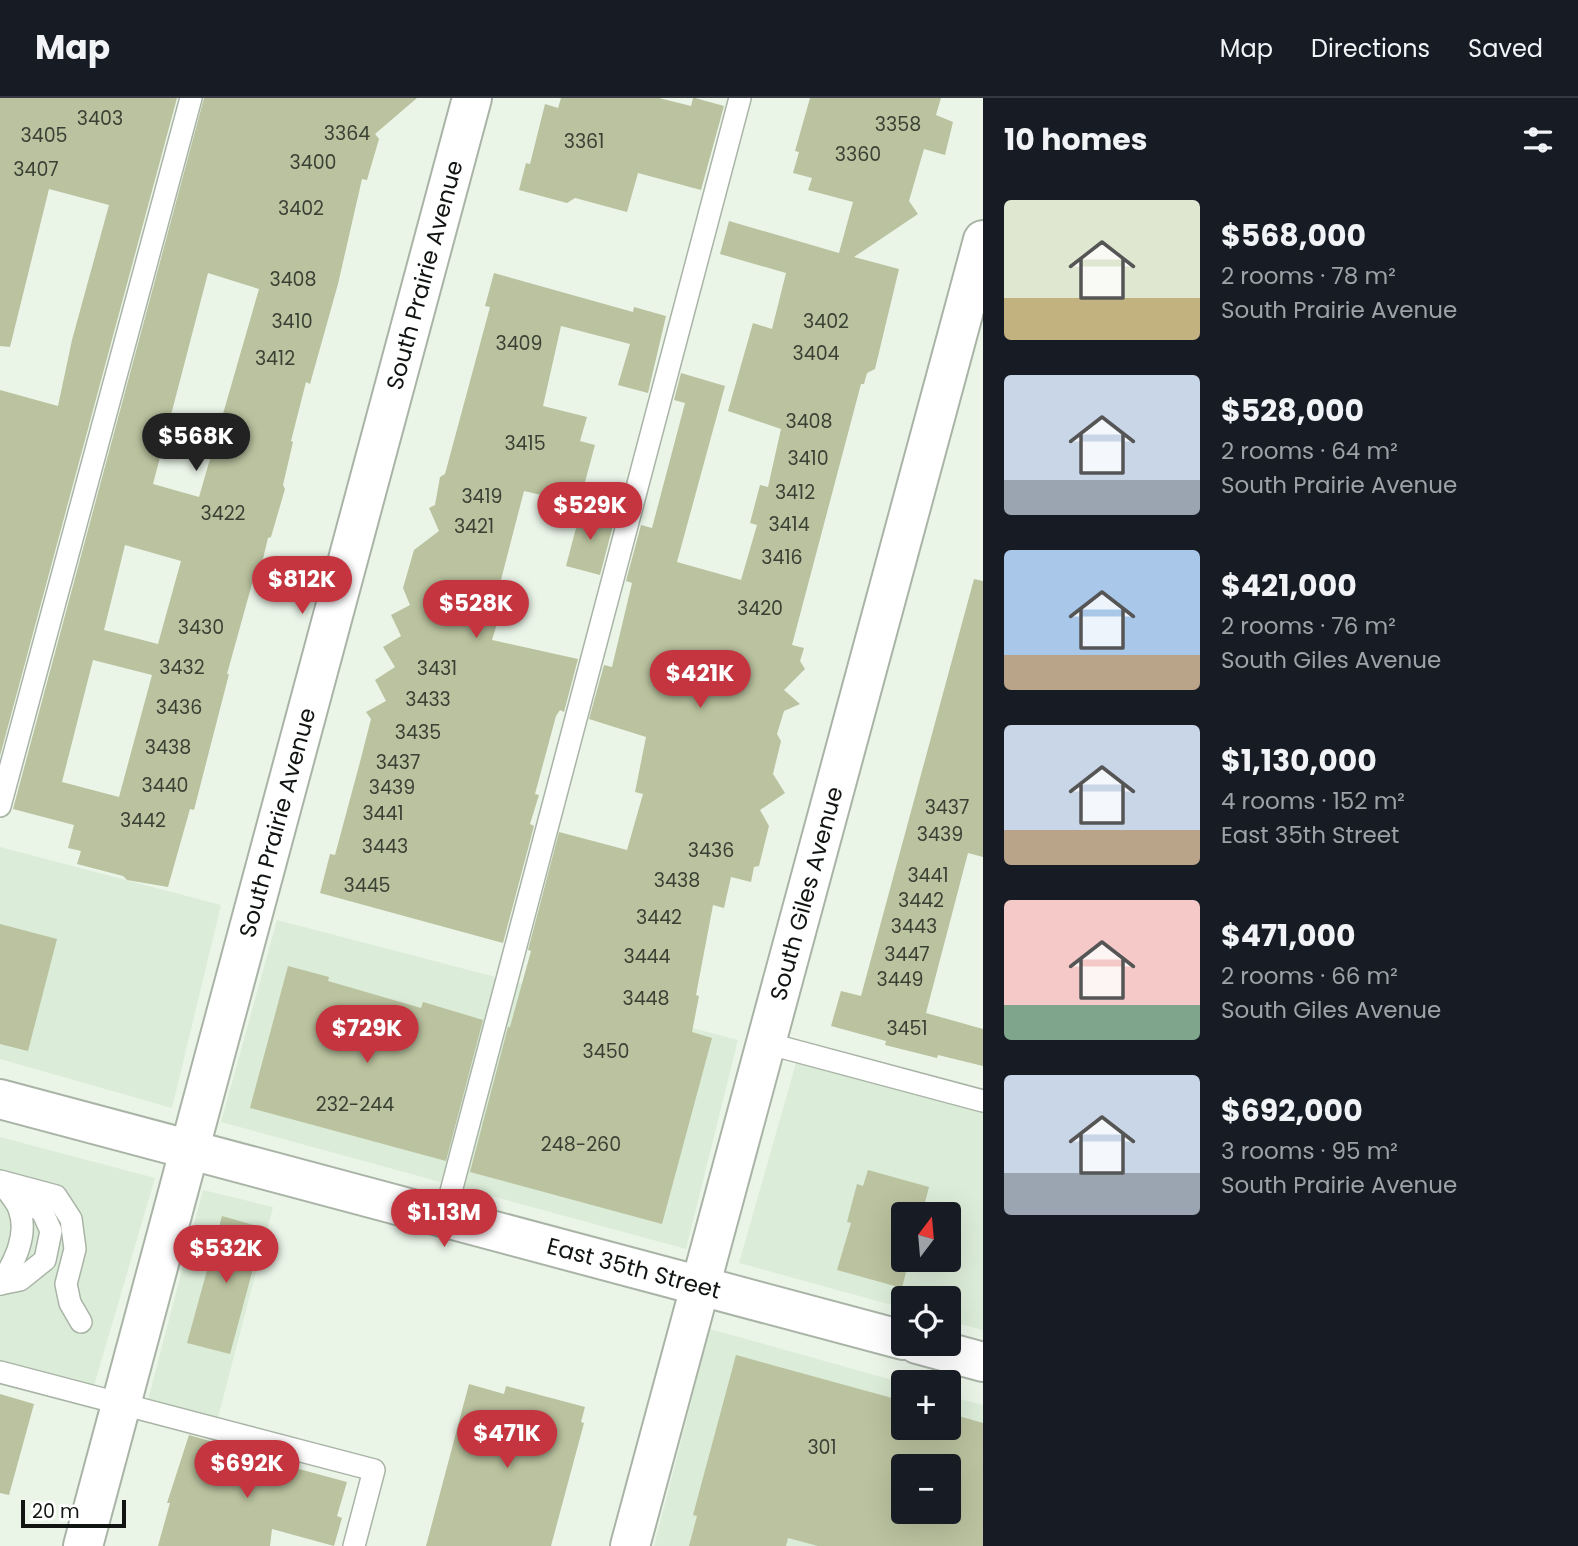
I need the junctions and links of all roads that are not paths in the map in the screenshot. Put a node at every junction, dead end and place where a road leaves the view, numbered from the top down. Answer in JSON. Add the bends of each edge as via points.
{"nodes":[{"id":1,"x":191,"y":98,"type":"edge"},
{"id":2,"x":472,"y":98,"type":"edge"},
{"id":3,"x":740,"y":98,"type":"edge"},
{"id":4,"x":983,"y":240,"type":"edge"},
{"id":5,"x":0,"y":806,"type":"edge"},
{"id":6,"x":765,"y":1043,"type":"junction"},
{"id":7,"x":0,"y":1099,"type":"edge"},
{"id":8,"x":983,"y":1101,"type":"edge"},
{"id":9,"x":189,"y":1150,"type":"junction"},
{"id":10,"x":2,"y":1185,"type":"edge"},
{"id":11,"x":443,"y":1218,"type":"junction"},
{"id":12,"x":1,"y":1284,"type":"edge"},
{"id":13,"x":700,"y":1286,"type":"junction"},
{"id":14,"x":81,"y":1322,"type":"dead end"},
{"id":15,"x":891,"y":1337,"type":"edge"},
{"id":16,"x":961,"y":1356,"type":"edge"},
{"id":17,"x":983,"y":1362,"type":"edge"},
{"id":18,"x":0,"y":1372,"type":"edge"},
{"id":19,"x":121,"y":1404,"type":"junction"},
{"id":20,"x":83,"y":1546,"type":"edge"},
{"id":21,"x":354,"y":1546,"type":"edge"},
{"id":22,"x":630,"y":1546,"type":"edge"}],
"edges":[{"from":1,"to":5,"type":"lane"},
{"from":2,"to":9,"type":"street","name":"South Prairie Avenue"},
{"from":3,"to":11,"type":"lane"},
{"from":4,"to":6,"type":"street","name":"South Giles Avenue"},
{"from":6,"to":8,"type":"lane"},
{"from":6,"to":13,"type":"street","name":"South Giles Avenue"},
{"from":7,"to":9,"type":"street","name":"East 35th Street"},
{"from":9,"to":11,"type":"street","name":"East 35th Street"},
{"from":9,"to":19,"type":"street","name":"South Prairie Avenue"},
{"from":10,"to":12,"type":"lane","via":[[43,1213],[51,1231],[45,1260],[20,1280]]},
{"from":10,"to":14,"type":"lane","via":[[55,1196],[71,1219],[75,1249],[66,1284],[69,1303]]},
{"from":11,"to":13,"type":"street","name":"East 35th Street"},
{"from":13,"to":15,"type":"street","name":"East 35th Street"},
{"from":13,"to":22,"type":"street","name":"South Giles Avenue"},
{"from":16,"to":17,"type":"street"},
{"from":18,"to":19,"type":"lane"},
{"from":19,"to":20,"type":"street","name":"South Prairie Avenue"},
{"from":19,"to":21,"type":"lane","via":[[374,1470]]}]}
